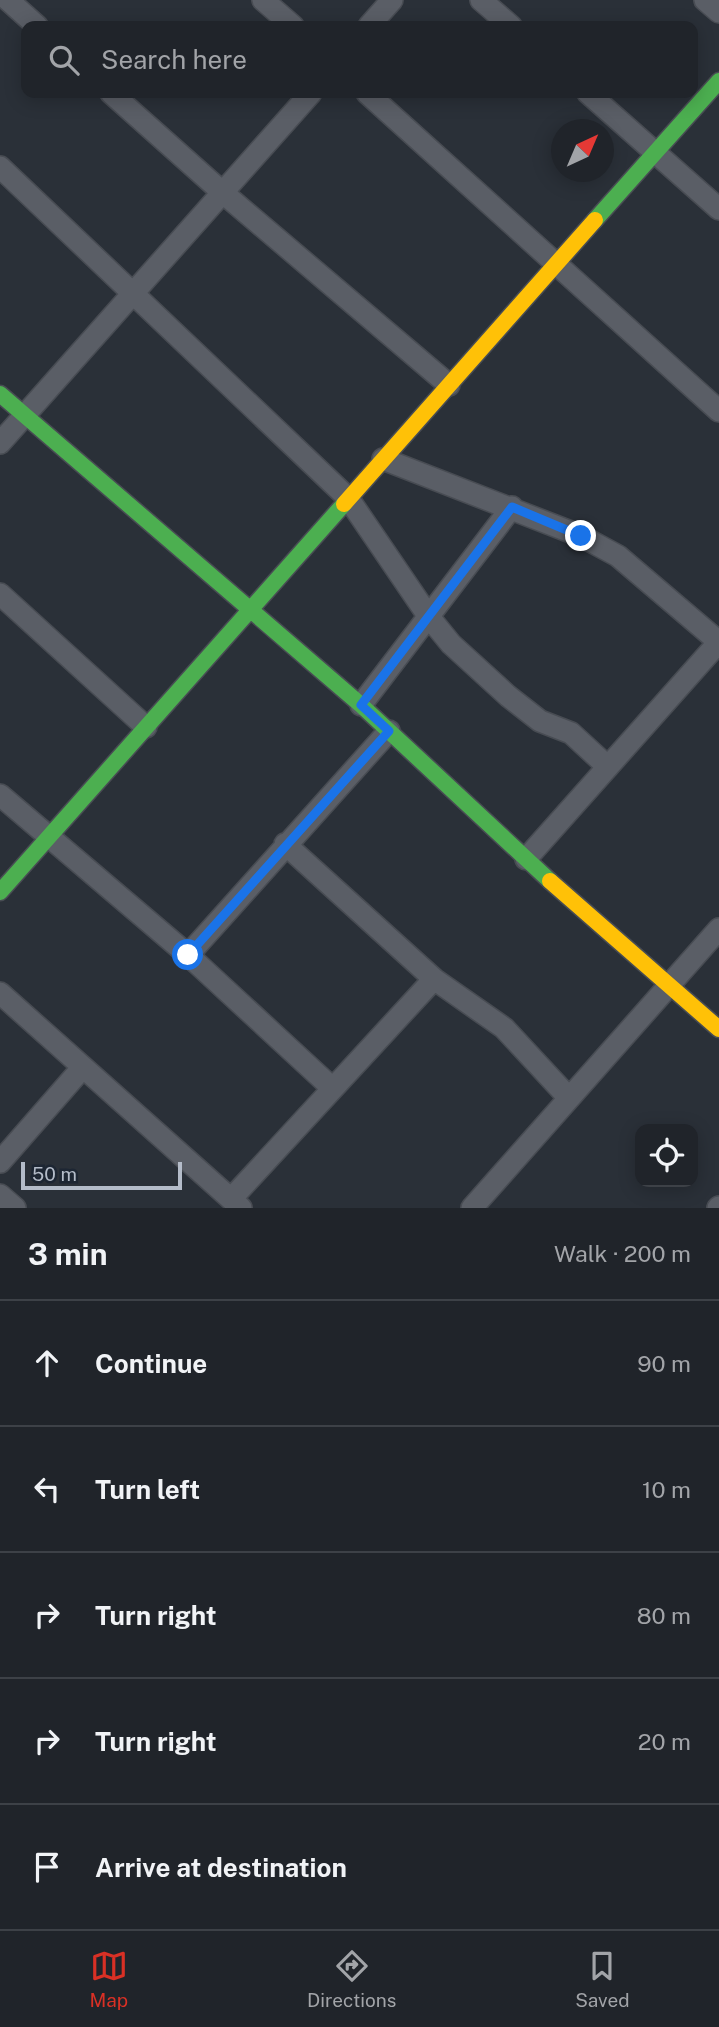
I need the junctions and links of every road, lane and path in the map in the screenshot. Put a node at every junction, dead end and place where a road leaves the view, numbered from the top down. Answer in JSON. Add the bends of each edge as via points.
{"nodes":[{"id":1,"x":8,"y":0,"type":"edge"},
{"id":2,"x":263,"y":0,"type":"edge"},
{"id":3,"x":392,"y":0,"type":"edge"},
{"id":4,"x":481,"y":0,"type":"edge"},
{"id":5,"x":705,"y":0,"type":"edge"},
{"id":6,"x":719,"y":12,"type":"edge"},
{"id":7,"x":31,"y":21,"type":"edge"},
{"id":8,"x":287,"y":21,"type":"edge"},
{"id":9,"x":373,"y":21,"type":"edge"},
{"id":10,"x":505,"y":21,"type":"edge"},
{"id":11,"x":719,"y":81,"type":"edge"},
{"id":12,"x":117,"y":98,"type":"edge"},
{"id":13,"x":307,"y":98,"type":"edge"},
{"id":14,"x":373,"y":98,"type":"edge"},
{"id":15,"x":594,"y":98,"type":"edge"},
{"id":16,"x":656,"y":152,"type":"junction"},
{"id":17,"x":0,"y":167,"type":"edge"},
{"id":18,"x":222,"y":192,"type":"junction"},
{"id":19,"x":719,"y":209,"type":"edge"},
{"id":20,"x":556,"y":264,"type":"junction"},
{"id":21,"x":132,"y":294,"type":"junction"},
{"id":22,"x":449,"y":385,"type":"junction"},
{"id":23,"x":0,"y":394,"type":"edge"},
{"id":24,"x":719,"y":411,"type":"edge"},
{"id":25,"x":25,"y":415,"type":"junction"},
{"id":26,"x":0,"y":443,"type":"edge"},
{"id":27,"x":383,"y":459,"type":"junction"},
{"id":28,"x":348,"y":498,"type":"junction"},
{"id":29,"x":512,"y":507,"type":"junction"},
{"id":30,"x":0,"y":594,"type":"edge"},
{"id":31,"x":250,"y":610,"type":"junction"},
{"id":32,"x":429,"y":617,"type":"junction"},
{"id":33,"x":719,"y":642,"type":"edge"},
{"id":34,"x":361,"y":705,"type":"junction"},
{"id":35,"x":146,"y":727,"type":"junction"},
{"id":36,"x":389,"y":731,"type":"junction"},
{"id":37,"x":608,"y":767,"type":"junction"},
{"id":38,"x":0,"y":795,"type":"edge"},
{"id":39,"x":49,"y":837,"type":"junction"},
{"id":40,"x":285,"y":844,"type":"junction"},
{"id":41,"x":526,"y":859,"type":"junction"},
{"id":42,"x":0,"y":892,"type":"edge"},
{"id":43,"x":719,"y":929,"type":"edge"},
{"id":44,"x":188,"y":955,"type":"junction"},
{"id":45,"x":434,"y":979,"type":"junction"},
{"id":46,"x":670,"y":985,"type":"junction"},
{"id":47,"x":0,"y":993,"type":"edge"},
{"id":48,"x":719,"y":1029,"type":"edge"},
{"id":49,"x":83,"y":1067,"type":"junction"},
{"id":50,"x":331,"y":1087,"type":"junction"},
{"id":51,"x":569,"y":1098,"type":"junction"},
{"id":52,"x":0,"y":1162,"type":"edge"},
{"id":53,"x":0,"y":1195,"type":"edge"},
{"id":54,"x":236,"y":1203,"type":"edge"},
{"id":55,"x":474,"y":1207,"type":"edge"},
{"id":56,"x":15,"y":1208,"type":"edge"}],
"edges":[{"from":1,"to":7,"type":"street"},
{"from":2,"to":8,"type":"street"},
{"from":3,"to":9,"type":"street"},
{"from":4,"to":10,"type":"street"},
{"from":5,"to":6,"type":"street"},
{"from":11,"to":16,"type":"street"},
{"from":12,"to":18,"type":"street"},
{"from":13,"to":18,"type":"street"},
{"from":14,"to":20,"type":"street"},
{"from":15,"to":16,"type":"street"},
{"from":16,"to":19,"type":"street"},
{"from":16,"to":20,"type":"street"},
{"from":17,"to":21,"type":"street"},
{"from":18,"to":21,"type":"street"},
{"from":18,"to":22,"type":"street"},
{"from":20,"to":22,"type":"street"},
{"from":20,"to":24,"type":"street"},
{"from":21,"to":25,"type":"street"},
{"from":21,"to":28,"type":"street"},
{"from":22,"to":27,"type":"street"},
{"from":23,"to":25,"type":"street"},
{"from":25,"to":26,"type":"street"},
{"from":25,"to":31,"type":"street"},
{"from":27,"to":28,"type":"street"},
{"from":27,"to":29,"type":"street"},
{"from":28,"to":31,"type":"street"},
{"from":28,"to":32,"type":"street"},
{"from":29,"to":32,"type":"street"},
{"from":29,"to":33,"type":"street","via":[[618,556]]},
{"from":30,"to":35,"type":"street"},
{"from":31,"to":34,"type":"street"},
{"from":31,"to":35,"type":"street"},
{"from":32,"to":34,"type":"street"},
{"from":32,"to":37,"type":"street","via":[[508,696],[540,721],[571,733]]},
{"from":33,"to":37,"type":"street"},
{"from":34,"to":36,"type":"street"},
{"from":35,"to":39,"type":"street"},
{"from":36,"to":40,"type":"street"},
{"from":36,"to":41,"type":"street"},
{"from":37,"to":41,"type":"street"},
{"from":38,"to":39,"type":"street"},
{"from":39,"to":42,"type":"street"},
{"from":39,"to":44,"type":"street"},
{"from":40,"to":44,"type":"street"},
{"from":40,"to":45,"type":"street"},
{"from":41,"to":46,"type":"street"},
{"from":43,"to":46,"type":"street"},
{"from":44,"to":50,"type":"street"},
{"from":45,"to":50,"type":"street"},
{"from":45,"to":51,"type":"street","via":[[504,1028]]},
{"from":46,"to":48,"type":"street"},
{"from":46,"to":51,"type":"street"},
{"from":47,"to":49,"type":"street"},
{"from":49,"to":52,"type":"street"},
{"from":49,"to":54,"type":"street"},
{"from":50,"to":54,"type":"street"},
{"from":51,"to":55,"type":"street"},
{"from":53,"to":56,"type":"street"}]}
